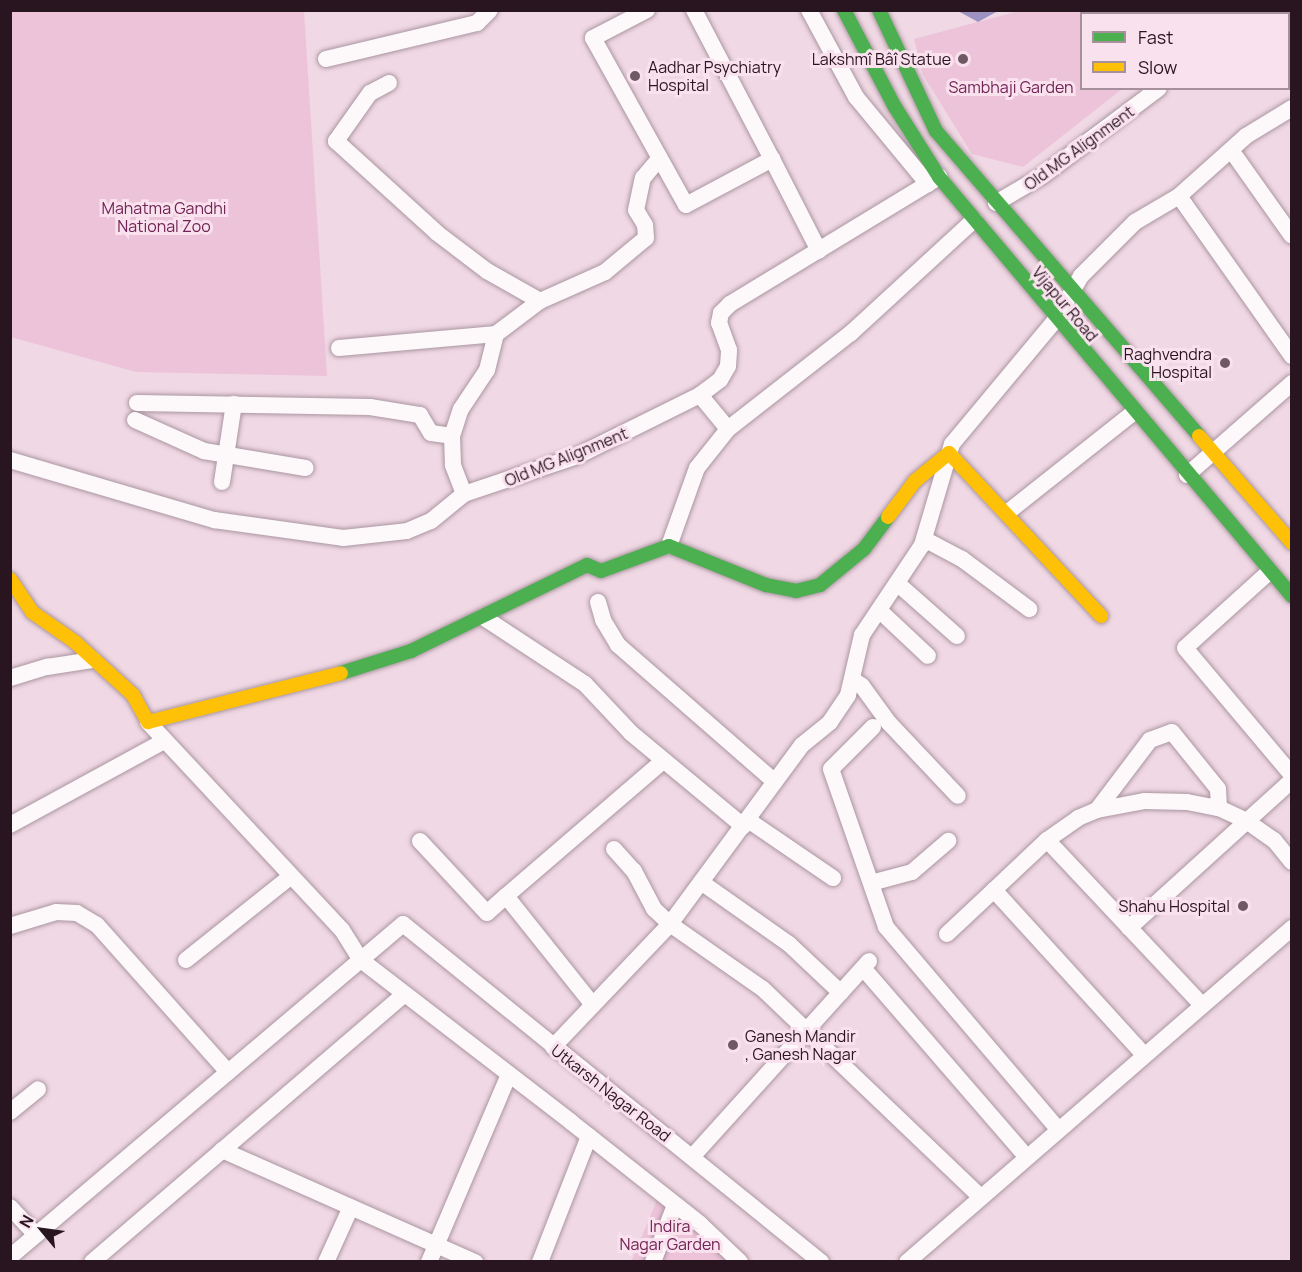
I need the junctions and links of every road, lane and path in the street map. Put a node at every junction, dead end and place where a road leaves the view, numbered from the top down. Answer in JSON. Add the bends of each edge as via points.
{"nodes":[{"id":1,"x":490,"y":10,"type":"edge"},
{"id":2,"x":647,"y":10,"type":"edge"},
{"id":3,"x":694,"y":10,"type":"edge"},
{"id":4,"x":809,"y":10,"type":"edge"},
{"id":5,"x":844,"y":10,"type":"edge"},
{"id":6,"x":879,"y":10,"type":"edge"},
{"id":7,"x":326,"y":59,"type":"dead end"},
{"id":8,"x":389,"y":83,"type":"dead end"},
{"id":9,"x":1155,"y":90,"type":"edge"},
{"id":10,"x":1292,"y":108,"type":"edge"},
{"id":11,"x":1231,"y":150,"type":"junction"},
{"id":12,"x":660,"y":158,"type":"junction"},
{"id":13,"x":772,"y":159,"type":"junction"},
{"id":14,"x":934,"y":181,"type":"junction"},
{"id":15,"x":1179,"y":196,"type":"junction"},
{"id":16,"x":996,"y":203,"type":"junction"},
{"id":17,"x":974,"y":220,"type":"junction"},
{"id":18,"x":1292,"y":236,"type":"edge"},
{"id":19,"x":819,"y":250,"type":"junction"},
{"id":20,"x":1073,"y":290,"type":"junction"},
{"id":21,"x":540,"y":301,"type":"junction"},
{"id":22,"x":1056,"y":319,"type":"junction"},
{"id":23,"x":496,"y":333,"type":"junction"},
{"id":24,"x":339,"y":348,"type":"dead end"},
{"id":25,"x":1292,"y":356,"type":"edge"},
{"id":26,"x":1292,"y":383,"type":"edge"},
{"id":27,"x":700,"y":396,"type":"junction"},
{"id":28,"x":137,"y":403,"type":"dead end"},
{"id":29,"x":234,"y":404,"type":"junction"},
{"id":30,"x":1134,"y":412,"type":"junction"},
{"id":31,"x":135,"y":420,"type":"dead end"},
{"id":32,"x":728,"y":429,"type":"junction"},
{"id":33,"x":452,"y":436,"type":"junction"},
{"id":34,"x":1212,"y":452,"type":"junction"},
{"id":35,"x":949,"y":453,"type":"junction"},
{"id":36,"x":226,"y":454,"type":"junction"},
{"id":37,"x":10,"y":460,"type":"edge"},
{"id":38,"x":306,"y":468,"type":"dead end"},
{"id":39,"x":1187,"y":475,"type":"junction"},
{"id":40,"x":222,"y":482,"type":"dead end"},
{"id":41,"x":464,"y":494,"type":"junction"},
{"id":42,"x":1008,"y":512,"type":"junction"},
{"id":43,"x":924,"y":539,"type":"junction"},
{"id":44,"x":1292,"y":543,"type":"edge"},
{"id":45,"x":669,"y":546,"type":"junction"},
{"id":46,"x":1269,"y":572,"type":"junction"},
{"id":47,"x":897,"y":583,"type":"junction"},
{"id":48,"x":13,"y":587,"type":"edge"},
{"id":49,"x":1292,"y":596,"type":"edge"},
{"id":50,"x":598,"y":602,"type":"dead end"},
{"id":51,"x":1029,"y":609,"type":"dead end"},
{"id":52,"x":879,"y":610,"type":"junction"},
{"id":53,"x":1101,"y":616,"type":"dead end"},
{"id":54,"x":483,"y":617,"type":"junction"},
{"id":55,"x":957,"y":636,"type":"dead end"},
{"id":56,"x":928,"y":656,"type":"dead end"},
{"id":57,"x":93,"y":660,"type":"junction"},
{"id":58,"x":10,"y":678,"type":"edge"},
{"id":59,"x":852,"y":679,"type":"junction"},
{"id":60,"x":148,"y":722,"type":"junction"},
{"id":61,"x":873,"y":727,"type":"dead end"},
{"id":62,"x":164,"y":741,"type":"junction"},
{"id":63,"x":664,"y":760,"type":"junction"},
{"id":64,"x":1292,"y":774,"type":"edge"},
{"id":65,"x":1292,"y":780,"type":"edge"},
{"id":66,"x":775,"y":782,"type":"junction"},
{"id":67,"x":958,"y":796,"type":"dead end"},
{"id":68,"x":1219,"y":808,"type":"junction"},
{"id":69,"x":1097,"y":810,"type":"junction"},
{"id":70,"x":1245,"y":820,"type":"junction"},
{"id":71,"x":745,"y":823,"type":"junction"},
{"id":72,"x":10,"y":825,"type":"edge"},
{"id":73,"x":1047,"y":840,"type":"junction"},
{"id":74,"x":420,"y":841,"type":"dead end"},
{"id":75,"x":948,"y":841,"type":"dead end"},
{"id":76,"x":614,"y":849,"type":"dead end"},
{"id":77,"x":1292,"y":862,"type":"edge"},
{"id":78,"x":290,"y":877,"type":"junction"},
{"id":79,"x":833,"y":878,"type":"dead end"},
{"id":80,"x":702,"y":882,"type":"junction"},
{"id":81,"x":871,"y":883,"type":"junction"},
{"id":82,"x":994,"y":890,"type":"junction"},
{"id":83,"x":506,"y":896,"type":"junction"},
{"id":84,"x":670,"y":924,"type":"junction"},
{"id":85,"x":10,"y":926,"type":"edge"},
{"id":86,"x":1129,"y":928,"type":"junction"},
{"id":87,"x":1292,"y":928,"type":"edge"},
{"id":88,"x":947,"y":934,"type":"dead end"},
{"id":89,"x":186,"y":960,"type":"dead end"},
{"id":90,"x":361,"y":960,"type":"junction"},
{"id":91,"x":841,"y":993,"type":"junction"},
{"id":92,"x":403,"y":995,"type":"junction"},
{"id":93,"x":593,"y":1005,"type":"junction"},
{"id":94,"x":1202,"y":1005,"type":"junction"},
{"id":95,"x":807,"y":1030,"type":"junction"},
{"id":96,"x":553,"y":1047,"type":"junction"},
{"id":97,"x":1144,"y":1055,"type":"junction"},
{"id":98,"x":228,"y":1072,"type":"junction"},
{"id":99,"x":509,"y":1074,"type":"junction"},
{"id":100,"x":38,"y":1089,"type":"dead end"},
{"id":101,"x":10,"y":1112,"type":"edge"},
{"id":102,"x":1058,"y":1129,"type":"junction"},
{"id":103,"x":589,"y":1136,"type":"junction"},
{"id":104,"x":222,"y":1150,"type":"junction"},
{"id":105,"x":1026,"y":1156,"type":"junction"},
{"id":106,"x":692,"y":1157,"type":"junction"},
{"id":107,"x":981,"y":1197,"type":"junction"},
{"id":108,"x":675,"y":1205,"type":"junction"},
{"id":109,"x":351,"y":1206,"type":"junction"},
{"id":110,"x":10,"y":1207,"type":"edge"},
{"id":111,"x":36,"y":1235,"type":"junction"},
{"id":112,"x":436,"y":1244,"type":"junction"},
{"id":113,"x":10,"y":1257,"type":"edge"},
{"id":114,"x":21,"y":1262,"type":"edge"},
{"id":115,"x":92,"y":1262,"type":"edge"},
{"id":116,"x":326,"y":1262,"type":"edge"},
{"id":117,"x":429,"y":1262,"type":"edge"},
{"id":118,"x":475,"y":1262,"type":"edge"},
{"id":119,"x":540,"y":1262,"type":"edge"},
{"id":120,"x":653,"y":1262,"type":"edge"},
{"id":121,"x":740,"y":1262,"type":"edge"},
{"id":122,"x":820,"y":1262,"type":"edge"},
{"id":123,"x":907,"y":1262,"type":"edge"}],
"edges":[{"from":1,"to":7,"type":"street","via":[[477,23]]},
{"from":2,"to":12,"type":"street","via":[[593,38]]},
{"from":3,"to":13,"type":"street"},
{"from":4,"to":14,"type":"street","via":[[856,97]]},
{"from":5,"to":14,"type":"main road","name":"Vijapur Road"},
{"from":6,"to":16,"type":"main road","name":"Vijapur Road","via":[[936,130]]},
{"from":8,"to":21,"type":"street","via":[[370,93],[336,141],[437,233],[488,271]]},
{"from":9,"to":16,"type":"street","name":"Old MG Alignment","via":[[1042,176]]},
{"from":10,"to":11,"type":"street","via":[[1245,136]]},
{"from":11,"to":15,"type":"street"},
{"from":11,"to":18,"type":"street"},
{"from":12,"to":13,"type":"street","via":[[686,205]]},
{"from":12,"to":21,"type":"street","via":[[643,178],[636,210],[645,225],[646,238],[605,272]]},
{"from":13,"to":19,"type":"street"},
{"from":14,"to":17,"type":"main road","name":"Vijapur Road"},
{"from":14,"to":19,"type":"street"},
{"from":15,"to":20,"type":"street","via":[[1135,222],[1081,276]]},
{"from":15,"to":25,"type":"street"},
{"from":16,"to":20,"type":"main road","name":"Vijapur Road"},
{"from":17,"to":22,"type":"main road","name":"Vijapur Road"},
{"from":17,"to":32,"type":"street","via":[[843,340]]},
{"from":19,"to":27,"type":"street","name":"Old MG Alignment","via":[[721,313],[719,323],[729,350],[728,366],[720,380]]},
{"from":20,"to":22,"type":"street"},
{"from":20,"to":34,"type":"main road","name":"Vijapur Road"},
{"from":21,"to":23,"type":"street"},
{"from":22,"to":30,"type":"main road","name":"Vijapur Road"},
{"from":22,"to":35,"type":"street","via":[[952,444]]},
{"from":23,"to":24,"type":"street"},
{"from":23,"to":33,"type":"street","via":[[487,370],[462,409]]},
{"from":26,"to":34,"type":"street"},
{"from":27,"to":32,"type":"street"},
{"from":27,"to":41,"type":"street","name":"Old MG Alignment","via":[[577,456]]},
{"from":28,"to":29,"type":"street"},
{"from":29,"to":33,"type":"street","via":[[370,407],[420,415],[431,433]]},
{"from":29,"to":36,"type":"street"},
{"from":30,"to":39,"type":"main road","name":"Vijapur Road"},
{"from":30,"to":42,"type":"street"},
{"from":31,"to":36,"type":"street","via":[[204,450]]},
{"from":32,"to":45,"type":"street","via":[[697,468]]},
{"from":33,"to":41,"type":"street","via":[[453,465]]},
{"from":34,"to":39,"type":"street"},
{"from":34,"to":44,"type":"main road","name":"Vijapur Road"},
{"from":35,"to":42,"type":"main road"},
{"from":35,"to":43,"type":"street"},
{"from":35,"to":45,"type":"main road","via":[[915,481],[864,549],[820,585],[796,591],[766,585]]},
{"from":36,"to":38,"type":"street"},
{"from":36,"to":40,"type":"street"},
{"from":37,"to":41,"type":"street","name":"Old MG Alignment","via":[[175,511],[343,538],[419,528]]},
{"from":39,"to":46,"type":"main road","name":"Vijapur Road"},
{"from":42,"to":53,"type":"main road"},
{"from":43,"to":47,"type":"street"},
{"from":43,"to":51,"type":"street","via":[[962,559]]},
{"from":45,"to":54,"type":"main road","via":[[601,572],[586,565]]},
{"from":46,"to":49,"type":"main road","name":"Vijapur Road"},
{"from":46,"to":64,"type":"street","via":[[1185,648]]},
{"from":47,"to":52,"type":"street"},
{"from":47,"to":55,"type":"street"},
{"from":48,"to":57,"type":"main road","via":[[39,619]]},
{"from":50,"to":66,"type":"street","via":[[603,620],[618,645]]},
{"from":52,"to":56,"type":"street"},
{"from":52,"to":59,"type":"street","via":[[862,634]]},
{"from":54,"to":60,"type":"main road","via":[[411,651],[315,681]]},
{"from":54,"to":63,"type":"street","via":[[585,684],[631,733]]},
{"from":57,"to":58,"type":"street"},
{"from":57,"to":60,"type":"main road","via":[[133,695]]},
{"from":59,"to":66,"type":"street","via":[[848,695],[830,722],[802,745]]},
{"from":59,"to":67,"type":"street"},
{"from":60,"to":62,"type":"street"},
{"from":61,"to":81,"type":"street","via":[[831,769]]},
{"from":62,"to":72,"type":"street"},
{"from":62,"to":78,"type":"street"},
{"from":63,"to":71,"type":"street"},
{"from":63,"to":83,"type":"street"},
{"from":65,"to":70,"type":"street"},
{"from":66,"to":71,"type":"street"},
{"from":68,"to":69,"type":"street","via":[[1145,801]]},
{"from":68,"to":69,"type":"street","via":[[1218,789],[1172,732],[1149,740]]},
{"from":68,"to":70,"type":"street"},
{"from":69,"to":73,"type":"street"},
{"from":70,"to":77,"type":"street","via":[[1274,840]]},
{"from":70,"to":86,"type":"street"},
{"from":71,"to":79,"type":"street"},
{"from":71,"to":80,"type":"street"},
{"from":73,"to":82,"type":"street"},
{"from":73,"to":86,"type":"street"},
{"from":74,"to":83,"type":"street","via":[[487,913]]},
{"from":75,"to":81,"type":"street","via":[[912,872]]},
{"from":76,"to":84,"type":"street","via":[[634,871],[654,909]]},
{"from":78,"to":89,"type":"street"},
{"from":78,"to":90,"type":"street","via":[[342,930]]},
{"from":80,"to":84,"type":"street"},
{"from":80,"to":91,"type":"street","via":[[789,944]]},
{"from":81,"to":102,"type":"street","via":[[886,927]]},
{"from":82,"to":88,"type":"street"},
{"from":82,"to":97,"type":"street"},
{"from":83,"to":93,"type":"street"},
{"from":84,"to":93,"type":"street"},
{"from":84,"to":95,"type":"street","via":[[763,989]]},
{"from":85,"to":98,"type":"street","via":[[56,912],[77,913],[97,925]]},
{"from":86,"to":94,"type":"street"},
{"from":87,"to":94,"type":"street"},
{"from":90,"to":92,"type":"street"},
{"from":90,"to":96,"type":"street","name":"Utkarsh Nagar Road","via":[[403,924]]},
{"from":90,"to":98,"type":"street"},
{"from":91,"to":95,"type":"street"},
{"from":91,"to":105,"type":"street","via":[[866,965]]},
{"from":92,"to":99,"type":"street"},
{"from":92,"to":104,"type":"street"},
{"from":93,"to":96,"type":"street"},
{"from":94,"to":97,"type":"street"},
{"from":95,"to":106,"type":"street"},
{"from":95,"to":107,"type":"street"},
{"from":96,"to":106,"type":"street","name":"Utkarsh Nagar Road"},
{"from":97,"to":102,"type":"street"},
{"from":98,"to":111,"type":"street"},
{"from":99,"to":103,"type":"street"},
{"from":99,"to":112,"type":"street"},
{"from":100,"to":101,"type":"street"},
{"from":102,"to":105,"type":"street"},
{"from":103,"to":108,"type":"street"},
{"from":103,"to":119,"type":"street"},
{"from":104,"to":109,"type":"street"},
{"from":104,"to":115,"type":"street"},
{"from":105,"to":107,"type":"street"},
{"from":106,"to":122,"type":"street","name":"Utkarsh Nagar Road"},
{"from":107,"to":123,"type":"street"},
{"from":108,"to":120,"type":"street"},
{"from":108,"to":121,"type":"street"},
{"from":109,"to":112,"type":"street"},
{"from":109,"to":116,"type":"street"},
{"from":110,"to":111,"type":"street"},
{"from":111,"to":113,"type":"street"},
{"from":112,"to":117,"type":"street"},
{"from":112,"to":118,"type":"street"},
{"from":113,"to":114,"type":"street"}]}
